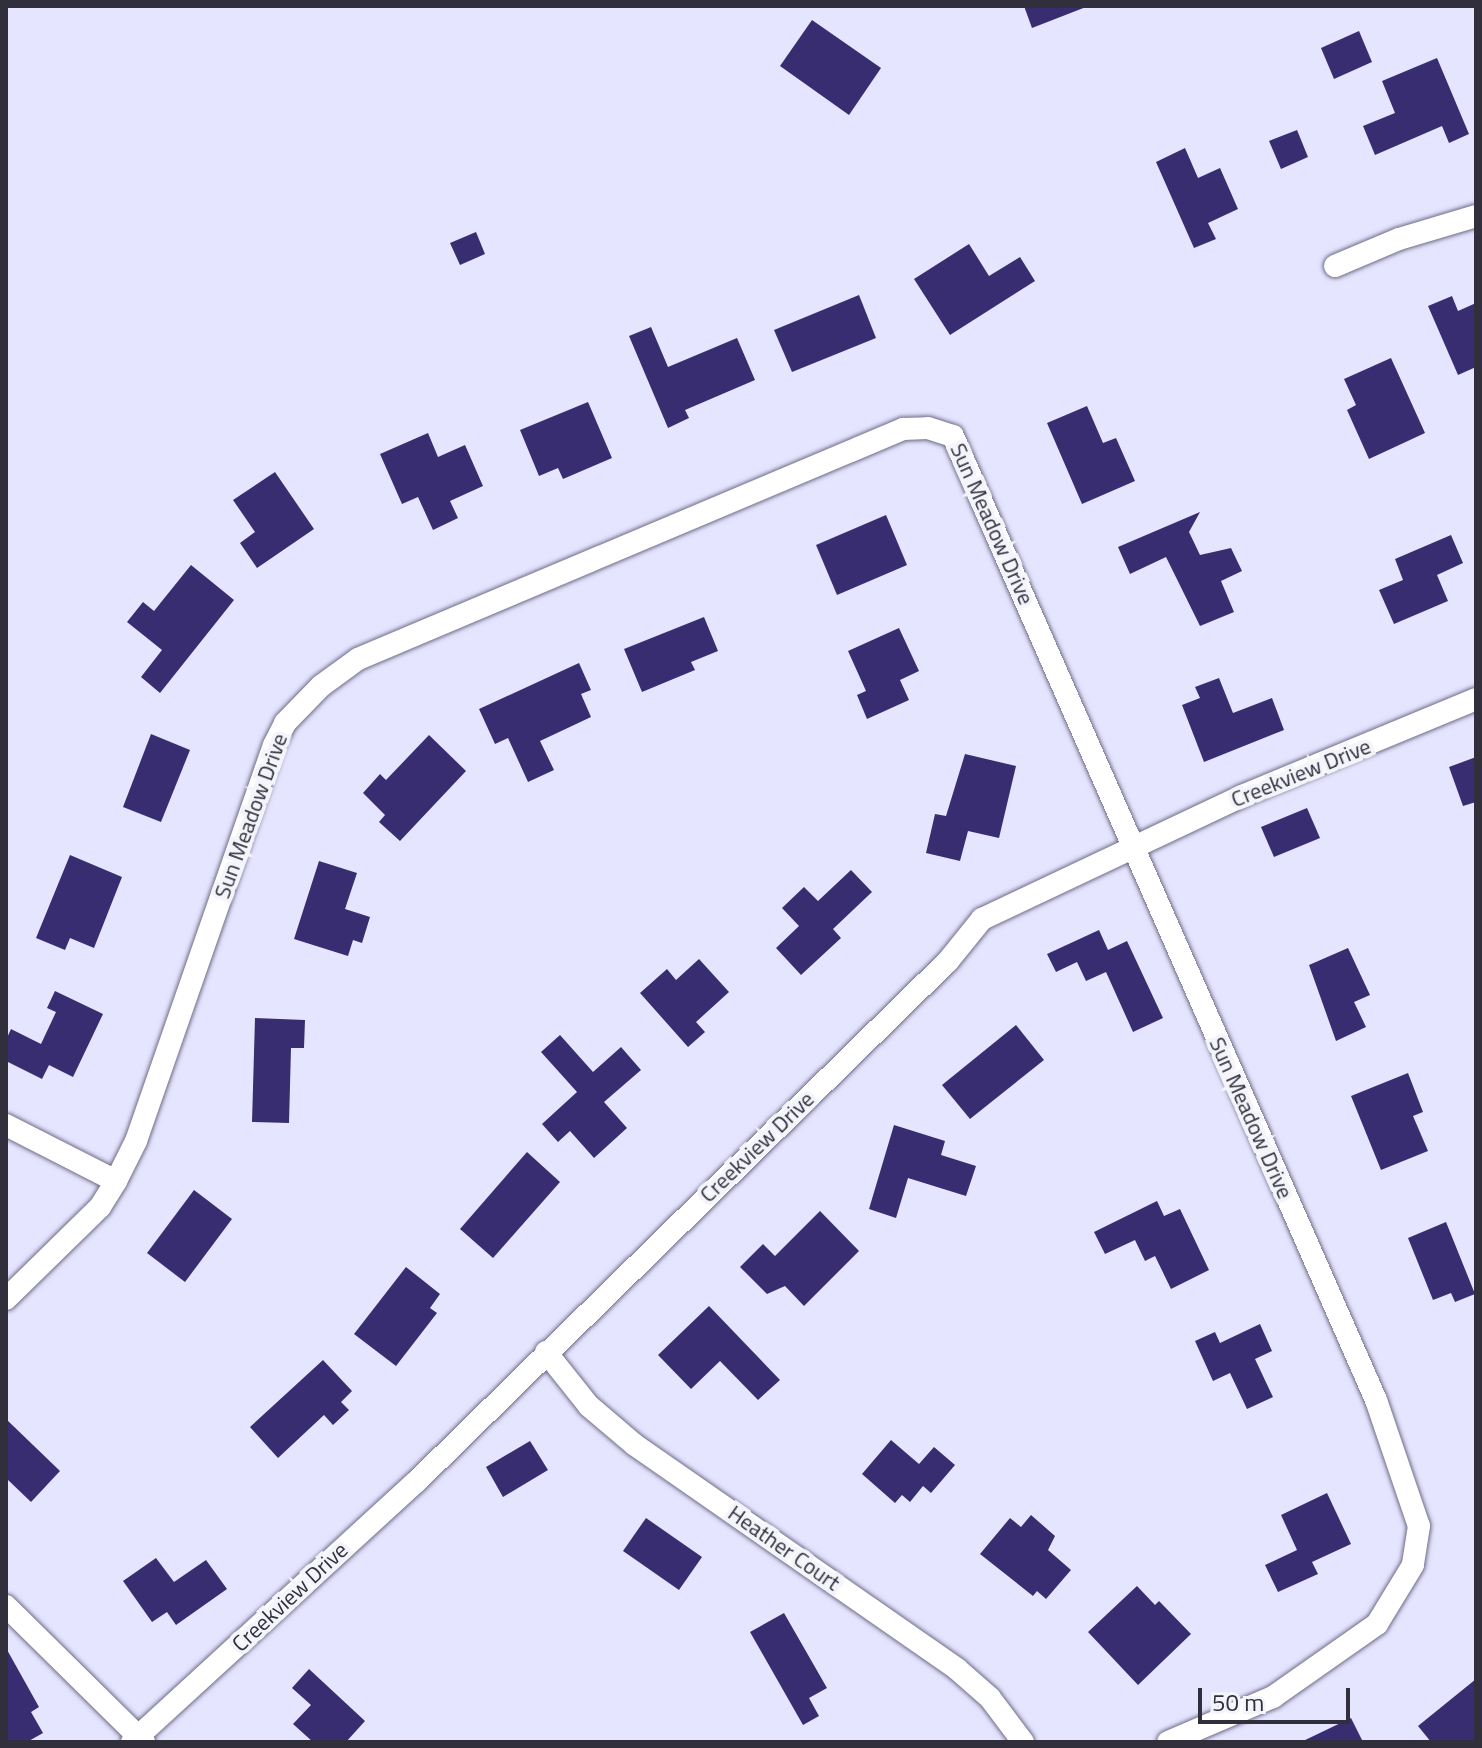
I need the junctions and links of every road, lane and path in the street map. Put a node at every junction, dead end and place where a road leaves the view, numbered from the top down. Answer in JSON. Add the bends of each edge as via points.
{"nodes":[{"id":1,"x":1476,"y":216,"type":"edge"},
{"id":2,"x":1335,"y":266,"type":"dead end"},
{"id":3,"x":1476,"y":699,"type":"edge"},
{"id":4,"x":1130,"y":847,"type":"junction"},
{"id":5,"x":6,"y":1125,"type":"edge"},
{"id":6,"x":116,"y":1181,"type":"junction"},
{"id":7,"x":6,"y":1299,"type":"edge"},
{"id":8,"x":546,"y":1352,"type":"junction"},
{"id":9,"x":6,"y":1606,"type":"edge"},
{"id":10,"x":138,"y":1740,"type":"edge"},
{"id":11,"x":1023,"y":1742,"type":"edge"},
{"id":12,"x":1168,"y":1742,"type":"edge"}],
"edges":[{"from":1,"to":2,"type":"street","via":[[1399,239]]},
{"from":3,"to":4,"type":"street","name":"Creekview Drive"},
{"from":4,"to":6,"type":"street","name":"Sun Meadow Drive","via":[[953,436],[928,428],[903,429],[358,659],[321,686],[285,723],[274,745],[136,1141]]},
{"from":4,"to":8,"type":"street","name":"Creekview Drive","via":[[982,919],[948,961]]},
{"from":4,"to":12,"type":"street","name":"Sun Meadow Drive","via":[[1376,1400],[1419,1526],[1413,1565],[1377,1624],[1273,1697]]},
{"from":5,"to":6,"type":"street"},
{"from":6,"to":7,"type":"street","name":"Sun Meadow Drive","via":[[100,1207]]},
{"from":8,"to":10,"type":"street","name":"Creekview Drive","via":[[416,1482]]},
{"from":8,"to":11,"type":"street","name":"Heather Court","via":[[589,1406],[635,1445],[957,1669],[990,1698]]},
{"from":9,"to":10,"type":"street"}]}
